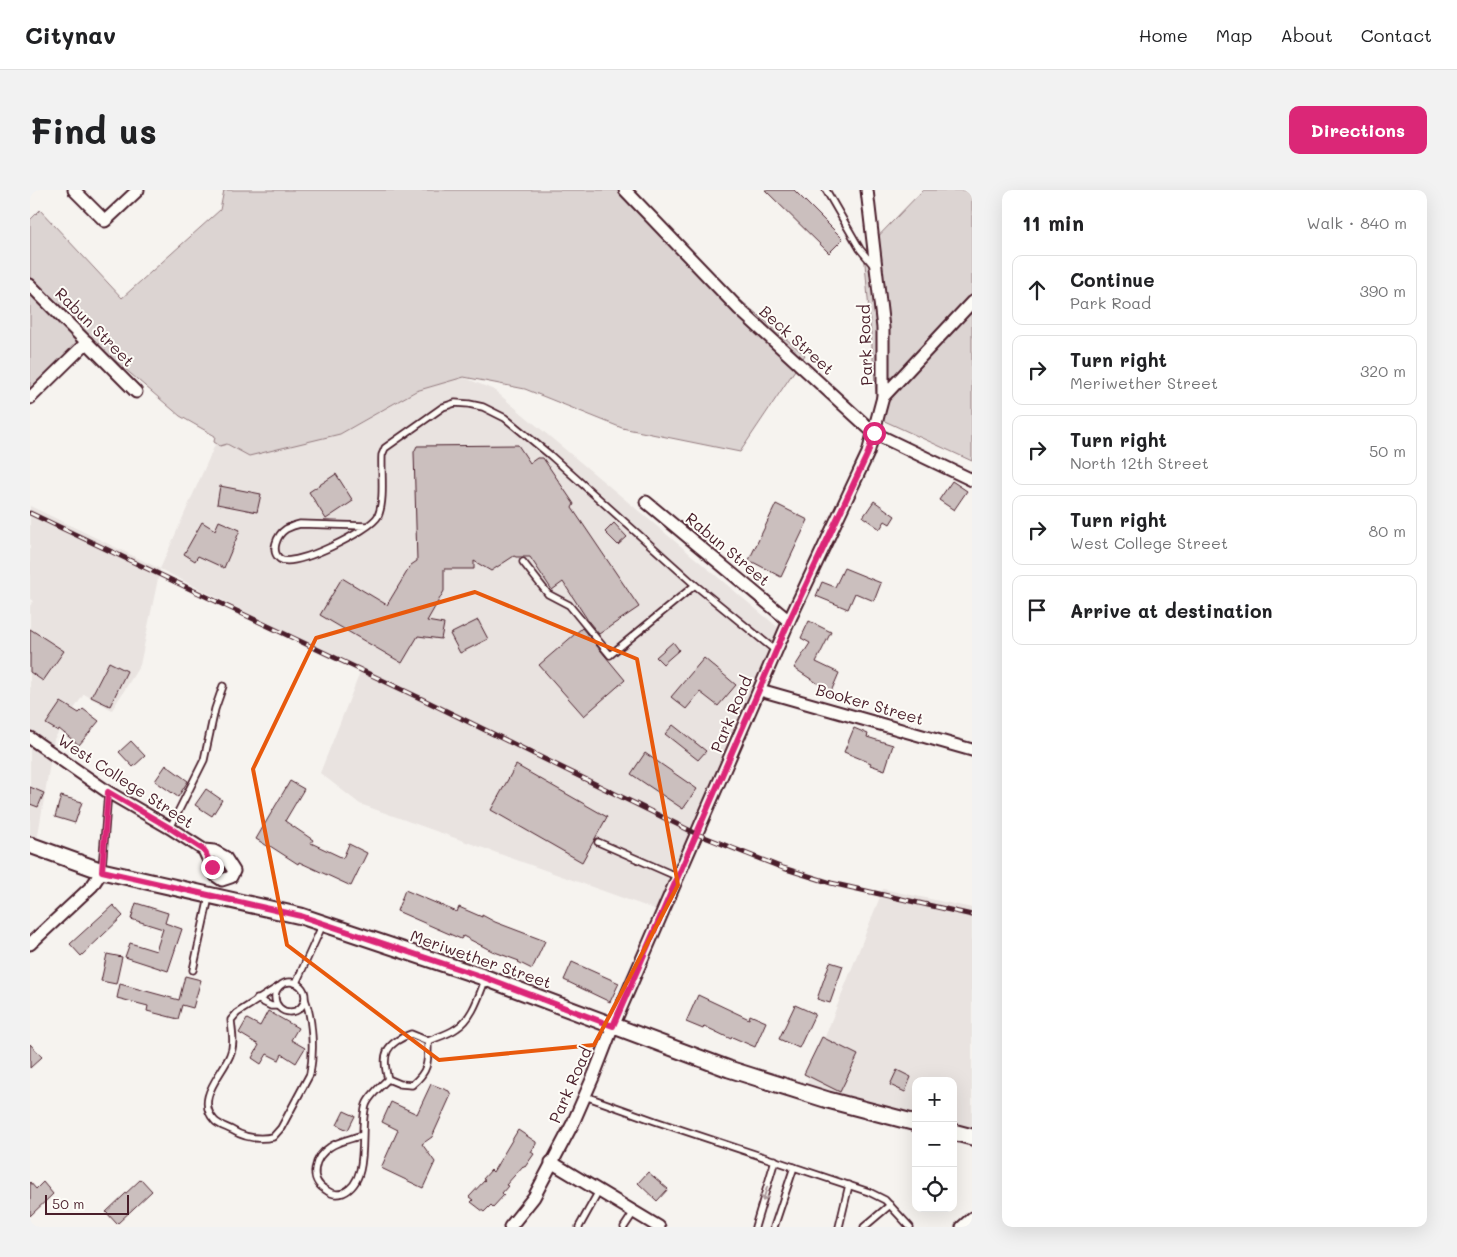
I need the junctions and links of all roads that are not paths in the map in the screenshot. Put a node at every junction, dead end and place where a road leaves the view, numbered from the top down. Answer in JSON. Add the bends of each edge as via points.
{"nodes":[{"id":1,"x":74,"y":190,"type":"edge"},
{"id":2,"x":138,"y":190,"type":"edge"},
{"id":3,"x":625,"y":190,"type":"edge"},
{"id":4,"x":826,"y":190,"type":"edge"},
{"id":5,"x":867,"y":190,"type":"edge"},
{"id":6,"x":876,"y":267,"type":"junction"},
{"id":7,"x":30,"y":285,"type":"edge"},
{"id":8,"x":972,"y":302,"type":"edge"},
{"id":9,"x":87,"y":342,"type":"junction"},
{"id":10,"x":136,"y":392,"type":"dead end"},
{"id":11,"x":883,"y":397,"type":"junction"},
{"id":12,"x":30,"y":398,"type":"edge"},
{"id":13,"x":874,"y":433,"type":"junction"},
{"id":14,"x":972,"y":480,"type":"edge"},
{"id":15,"x":646,"y":502,"type":"dead end"},
{"id":16,"x":367,"y":526,"type":"junction"},
{"id":17,"x":523,"y":562,"type":"dead end"},
{"id":18,"x":696,"y":585,"type":"junction"},
{"id":19,"x":789,"y":621,"type":"junction"},
{"id":20,"x":776,"y":651,"type":"junction"},
{"id":21,"x":224,"y":686,"type":"dead end"},
{"id":22,"x":760,"y":690,"type":"junction"},
{"id":23,"x":30,"y":738,"type":"edge"},
{"id":24,"x":972,"y":750,"type":"edge"},
{"id":25,"x":108,"y":792,"type":"junction"},
{"id":26,"x":170,"y":828,"type":"junction"},
{"id":27,"x":598,"y":842,"type":"dead end"},
{"id":28,"x":30,"y":845,"type":"edge"},
{"id":29,"x":204,"y":850,"type":"dead end"},
{"id":30,"x":102,"y":871,"type":"junction"},
{"id":31,"x":678,"y":876,"type":"junction"},
{"id":32,"x":210,"y":895,"type":"junction"},
{"id":33,"x":323,"y":924,"type":"junction"},
{"id":34,"x":30,"y":944,"type":"edge"},
{"id":35,"x":193,"y":970,"type":"dead end"},
{"id":36,"x":486,"y":978,"type":"junction"},
{"id":37,"x":296,"y":983,"type":"junction"},
{"id":38,"x":278,"y":987,"type":"junction"},
{"id":39,"x":257,"y":999,"type":"junction"},
{"id":40,"x":305,"y":999,"type":"junction"},
{"id":41,"x":277,"y":1006,"type":"junction"},
{"id":42,"x":613,"y":1026,"type":"junction"},
{"id":43,"x":428,"y":1041,"type":"junction"},
{"id":44,"x":388,"y":1079,"type":"junction"},
{"id":45,"x":585,"y":1096,"type":"junction"},
{"id":46,"x":912,"y":1122,"type":"edge"},
{"id":47,"x":957,"y":1133,"type":"edge"},
{"id":48,"x":362,"y":1135,"type":"junction"},
{"id":49,"x":972,"y":1137,"type":"edge"},
{"id":50,"x":774,"y":1160,"type":"junction"},
{"id":51,"x":552,"y":1162,"type":"junction"},
{"id":52,"x":794,"y":1167,"type":"junction"},
{"id":53,"x":849,"y":1185,"type":"junction"},
{"id":54,"x":599,"y":1191,"type":"junction"},
{"id":55,"x":890,"y":1205,"type":"junction"},
{"id":56,"x":634,"y":1212,"type":"junction"},
{"id":57,"x":972,"y":1218,"type":"edge"},
{"id":58,"x":510,"y":1227,"type":"edge"},
{"id":59,"x":579,"y":1227,"type":"edge"},
{"id":60,"x":624,"y":1227,"type":"edge"},
{"id":61,"x":659,"y":1227,"type":"edge"},
{"id":62,"x":754,"y":1227,"type":"edge"},
{"id":63,"x":774,"y":1227,"type":"edge"},
{"id":64,"x":839,"y":1227,"type":"edge"},
{"id":65,"x":864,"y":1227,"type":"edge"},
{"id":66,"x":910,"y":1227,"type":"edge"},
{"id":67,"x":962,"y":1227,"type":"edge"}],
"edges":[{"from":1,"to":2,"type":"street","via":[[105,221]]},
{"from":3,"to":13,"type":"street","name":"Beck Street","via":[[739,309]]},
{"from":4,"to":6,"type":"lane","via":[[860,249]]},
{"from":5,"to":6,"type":"street","name":"Park Road"},
{"from":6,"to":11,"type":"street","name":"Park Road","via":[[883,328]]},
{"from":7,"to":9,"type":"street","name":"Rabun Street"},
{"from":8,"to":11,"type":"street"},
{"from":9,"to":10,"type":"street","name":"Rabun Street"},
{"from":9,"to":12,"type":"street"},
{"from":11,"to":13,"type":"street","name":"Park Road"},
{"from":13,"to":14,"type":"street","name":"Beck Street"},
{"from":13,"to":19,"type":"street","name":"Park Road","via":[[868,453]]},
{"from":15,"to":19,"type":"street","name":"Rabun Street"},
{"from":16,"to":16,"type":"lane","via":[[332,546],[290,562],[275,553],[279,537],[293,526]]},
{"from":16,"to":18,"type":"lane","via":[[378,517],[381,506],[382,455],[385,448],[444,407],[455,403],[469,404],[483,407],[513,424]]},
{"from":17,"to":18,"type":"lane","via":[[548,594],[570,606],[610,655]]},
{"from":18,"to":20,"type":"lane"},
{"from":19,"to":20,"type":"street","name":"Park Road"},
{"from":20,"to":22,"type":"street","name":"Park Road"},
{"from":21,"to":26,"type":"lane","via":[[215,709],[204,760]]},
{"from":22,"to":24,"type":"street","name":"Booker Street"},
{"from":22,"to":31,"type":"street","name":"Park Road"},
{"from":23,"to":25,"type":"street","name":"West College Street"},
{"from":25,"to":26,"type":"street","name":"West College Street"},
{"from":25,"to":30,"type":"lane"},
{"from":26,"to":29,"type":"street","name":"West College Street"},
{"from":27,"to":31,"type":"lane"},
{"from":28,"to":30,"type":"street","name":"Meriwether Street"},
{"from":30,"to":32,"type":"street","name":"Meriwether Street"},
{"from":30,"to":34,"type":"street","via":[[92,886]]},
{"from":31,"to":42,"type":"street","name":"Park Road"},
{"from":32,"to":33,"type":"street","name":"Meriwether Street"},
{"from":32,"to":35,"type":"lane"},
{"from":33,"to":36,"type":"street","name":"Meriwether Street"},
{"from":33,"to":37,"type":"lane"},
{"from":36,"to":42,"type":"street","name":"Meriwether Street"},
{"from":36,"to":43,"type":"lane","via":[[465,1022],[457,1029]]},
{"from":37,"to":38,"type":"lane","via":[[286,982]]},
{"from":37,"to":40,"type":"lane","via":[[303,989]]},
{"from":38,"to":39,"type":"lane"},
{"from":38,"to":41,"type":"lane","via":[[275,996]]},
{"from":39,"to":40,"type":"lane","via":[[231,1020],[231,1054],[208,1092],[207,1100],[216,1122],[255,1139],[273,1137],[281,1128],[310,1074],[311,1022]]},
{"from":39,"to":41,"type":"lane"},
{"from":40,"to":41,"type":"lane","via":[[296,1011],[286,1012]]},
{"from":42,"to":45,"type":"street","name":"Park Road"},
{"from":42,"to":46,"type":"street","name":"Meriwether Street","via":[[828,1100]]},
{"from":43,"to":44,"type":"lane","via":[[428,1065],[422,1076],[412,1085]]},
{"from":43,"to":44,"type":"lane","via":[[411,1034],[399,1039],[385,1054]]},
{"from":44,"to":48,"type":"lane","via":[[367,1102]]},
{"from":45,"to":50,"type":"lane"},
{"from":45,"to":51,"type":"street","name":"Park Road"},
{"from":47,"to":49,"type":"street"},
{"from":48,"to":48,"type":"lane","via":[[362,1163],[353,1188],[341,1194],[331,1194],[319,1186],[314,1174],[319,1158],[330,1146]]},
{"from":50,"to":52,"type":"lane"},
{"from":50,"to":62,"type":"lane","one_way":true},
{"from":51,"to":54,"type":"street"},
{"from":51,"to":58,"type":"street","name":"Park Road","via":[[534,1197]]},
{"from":52,"to":53,"type":"lane"},
{"from":52,"to":63,"type":"lane"},
{"from":53,"to":55,"type":"lane"},
{"from":53,"to":64,"type":"lane"},
{"from":54,"to":56,"type":"street"},
{"from":54,"to":59,"type":"lane"},
{"from":55,"to":65,"type":"lane"},
{"from":55,"to":66,"type":"lane"},
{"from":56,"to":60,"type":"lane"},
{"from":56,"to":61,"type":"street"},
{"from":57,"to":67,"type":"street"}]}
